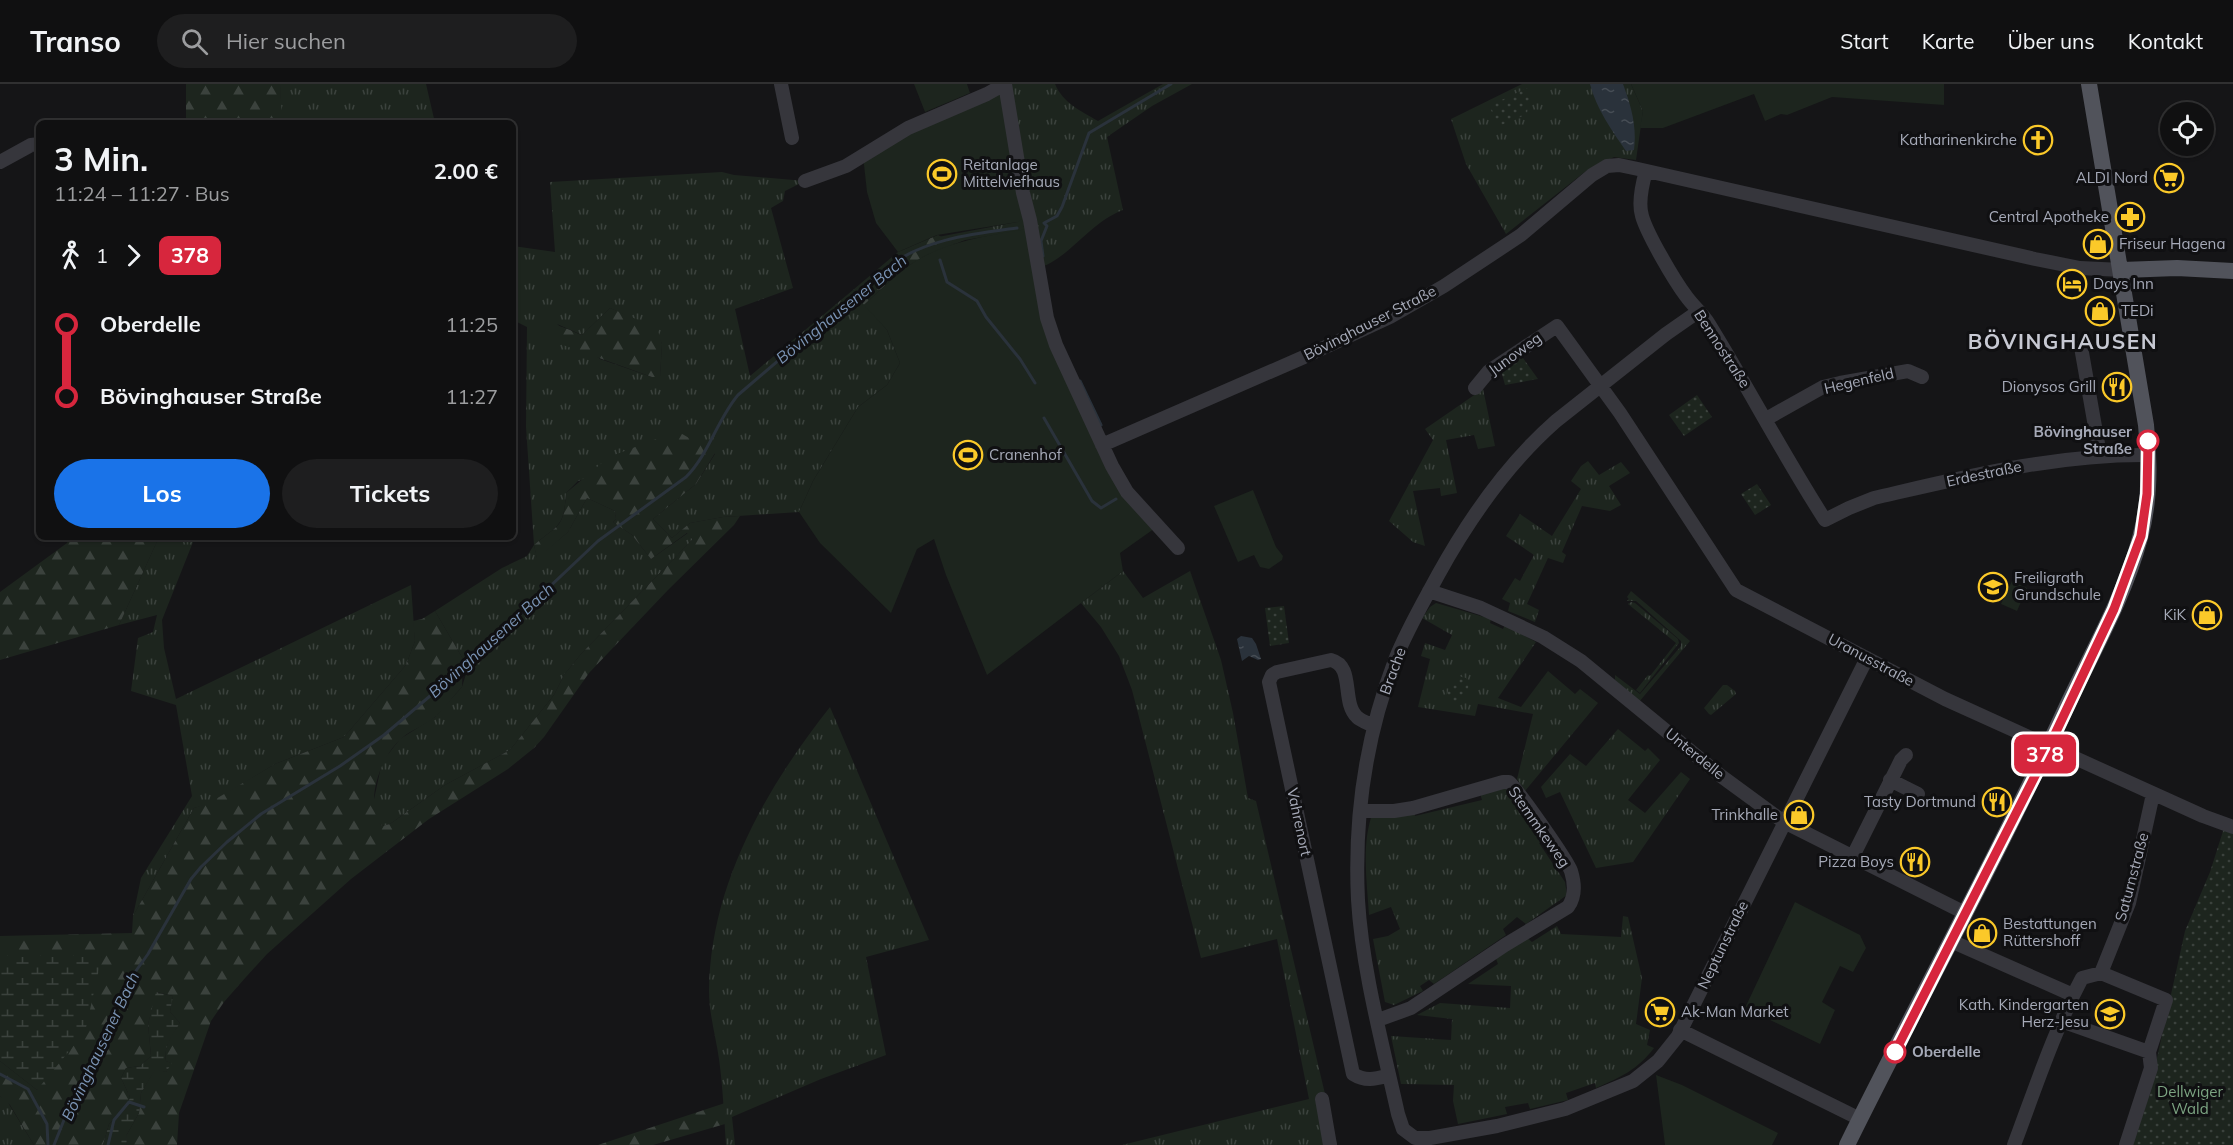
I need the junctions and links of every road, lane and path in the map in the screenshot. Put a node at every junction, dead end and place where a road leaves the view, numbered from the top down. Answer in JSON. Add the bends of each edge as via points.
{"nodes":[{"id":1,"x":781,"y":84,"type":"edge"},
{"id":2,"x":2089,"y":84,"type":"edge"},
{"id":3,"x":792,"y":138,"type":"dead end"},
{"id":4,"x":36,"y":144,"type":"edge"},
{"id":5,"x":0,"y":162,"type":"edge"},
{"id":6,"x":1646,"y":171,"type":"junction"},
{"id":7,"x":805,"y":181,"type":"dead end"},
{"id":8,"x":2122,"y":270,"type":"junction"},
{"id":9,"x":2233,"y":271,"type":"edge"},
{"id":10,"x":1699,"y":311,"type":"junction"},
{"id":11,"x":2081,"y":347,"type":"dead end"},
{"id":12,"x":1922,"y":377,"type":"dead end"},
{"id":13,"x":1600,"y":385,"type":"junction"},
{"id":14,"x":1475,"y":388,"type":"dead end"},
{"id":15,"x":1766,"y":419,"type":"junction"},
{"id":16,"x":1101,"y":445,"type":"junction"},
{"id":17,"x":2100,"y":455,"type":"junction"},
{"id":18,"x":2149,"y":455,"type":"junction"},
{"id":19,"x":1825,"y":520,"type":"joint"},
{"id":20,"x":1178,"y":548,"type":"dead end"},
{"id":21,"x":1429,"y":591,"type":"junction"},
{"id":22,"x":1867,"y":658,"type":"junction"},
{"id":23,"x":1374,"y":726,"type":"junction"},
{"id":24,"x":2048,"y":747,"type":"junction"},
{"id":25,"x":1906,"y":755,"type":"dead end"},
{"id":26,"x":1890,"y":780,"type":"junction"},
{"id":27,"x":1918,"y":794,"type":"dead end"},
{"id":28,"x":2153,"y":794,"type":"junction"},
{"id":29,"x":1360,"y":811,"type":"junction"},
{"id":30,"x":1784,"y":822,"type":"junction"},
{"id":31,"x":2233,"y":826,"type":"edge"},
{"id":32,"x":1853,"y":856,"type":"junction"},
{"id":33,"x":1965,"y":913,"type":"junction"},
{"id":34,"x":1951,"y":941,"type":"junction"},
{"id":35,"x":2101,"y":973,"type":"junction"},
{"id":36,"x":2073,"y":995,"type":"junction"},
{"id":37,"x":1378,"y":1020,"type":"junction"},
{"id":38,"x":2061,"y":1021,"type":"junction"},
{"id":39,"x":1680,"y":1030,"type":"junction"},
{"id":40,"x":2149,"y":1052,"type":"junction"},
{"id":41,"x":1389,"y":1075,"type":"junction"},
{"id":42,"x":1322,"y":1099,"type":"dead end"},
{"id":43,"x":1860,"y":1119,"type":"junction"},
{"id":44,"x":1414,"y":1138,"type":"joint"},
{"id":45,"x":1330,"y":1145,"type":"edge"},
{"id":46,"x":1847,"y":1145,"type":"edge"},
{"id":47,"x":2014,"y":1145,"type":"edge"},
{"id":48,"x":2126,"y":1145,"type":"edge"}],
"edges":[{"from":1,"to":3,"type":"street"},
{"from":2,"to":8,"type":"main road"},
{"from":4,"to":5,"type":"street"},
{"from":6,"to":8,"type":"street","name":"Bövinghauser Straße","via":[[2035,259],[2080,268]]},
{"from":6,"to":10,"type":"street","name":"Bennostraße","via":[[1641,201],[1645,226]]},
{"from":6,"to":16,"type":"street","name":"Bövinghauser Straße","via":[[1607,166],[1521,235],[1400,312]]},
{"from":7,"to":16,"type":"street","via":[[846,166],[908,128],[1005,84],[1047,318]]},
{"from":8,"to":9,"type":"main road","name":"Bövinghauser Straße"},
{"from":8,"to":18,"type":"main road"},
{"from":10,"to":13,"type":"street","name":"Brache"},
{"from":10,"to":15,"type":"street","name":"Bennostraße"},
{"from":11,"to":17,"type":"street"},
{"from":12,"to":15,"type":"street","name":"Hegenfeld","via":[[1908,370],[1840,382],[1823,387]]},
{"from":13,"to":14,"type":"street","name":"Junoweg","via":[[1557,326],[1489,371]]},
{"from":13,"to":21,"type":"street","name":"Brache","via":[[1540,435],[1500,478]]},
{"from":13,"to":22,"type":"street","name":"Uranusstraße","via":[[1736,590]]},
{"from":15,"to":19,"type":"street","name":"Bennostraße"},
{"from":16,"to":20,"type":"street","via":[[1126,492]]},
{"from":17,"to":18,"type":"street","name":"Erdestraße"},
{"from":17,"to":19,"type":"street","name":"Erdestraße","via":[[2044,461],[1874,498]]},
{"from":18,"to":24,"type":"main road","via":[[2145,515],[2133,561],[2113,612]]},
{"from":21,"to":23,"type":"street","name":"Brache","via":[[1395,660]]},
{"from":21,"to":30,"type":"street","name":"Unterdelle","via":[[1522,626],[1581,661],[1721,776]]},
{"from":22,"to":24,"type":"street","name":"Uranusstraße"},
{"from":22,"to":30,"type":"street","name":"Neptunstraße"},
{"from":23,"to":29,"type":"street","name":"Brache"},
{"from":23,"to":41,"type":"street","name":"Vahrenort","via":[[1352,710],[1337,662],[1331,660],[1272,675],[1269,682],[1353,1074],[1371,1080]]},
{"from":24,"to":28,"type":"street","name":"Uranusstraße"},
{"from":24,"to":33,"type":"main road"},
{"from":25,"to":26,"type":"street"},
{"from":26,"to":27,"type":"street"},
{"from":26,"to":32,"type":"street"},
{"from":28,"to":31,"type":"street","name":"Uranusstraße"},
{"from":28,"to":35,"type":"street","name":"Saturnstraße","via":[[2129,903]]},
{"from":29,"to":37,"type":"street","name":"Brache","via":[[1358,902]]},
{"from":29,"to":37,"type":"street","name":"Stemmkeweg","via":[[1413,808],[1509,782],[1568,865],[1574,888],[1574,899],[1568,907],[1410,1008]]},
{"from":30,"to":32,"type":"street","name":"Unterdelle"},
{"from":30,"to":39,"type":"street","name":"Neptunstraße"},
{"from":32,"to":33,"type":"street","name":"Unterdelle"},
{"from":33,"to":34,"type":"main road"},
{"from":34,"to":36,"type":"street"},
{"from":34,"to":43,"type":"main road"},
{"from":35,"to":36,"type":"street","via":[[2082,978]]},
{"from":35,"to":40,"type":"street","via":[[2166,1000]]},
{"from":36,"to":38,"type":"street"},
{"from":37,"to":41,"type":"street","name":"Brache"},
{"from":38,"to":40,"type":"street"},
{"from":38,"to":47,"type":"street"},
{"from":39,"to":43,"type":"street"},
{"from":39,"to":44,"type":"street","name":"Neptunstraße","via":[[1658,1061],[1633,1081],[1600,1096],[1497,1126]]},
{"from":40,"to":48,"type":"street","via":[[2151,1068]]},
{"from":41,"to":44,"type":"street","name":"Brache","via":[[1403,1129]]},
{"from":42,"to":45,"type":"street"},
{"from":43,"to":46,"type":"main road"}]}
